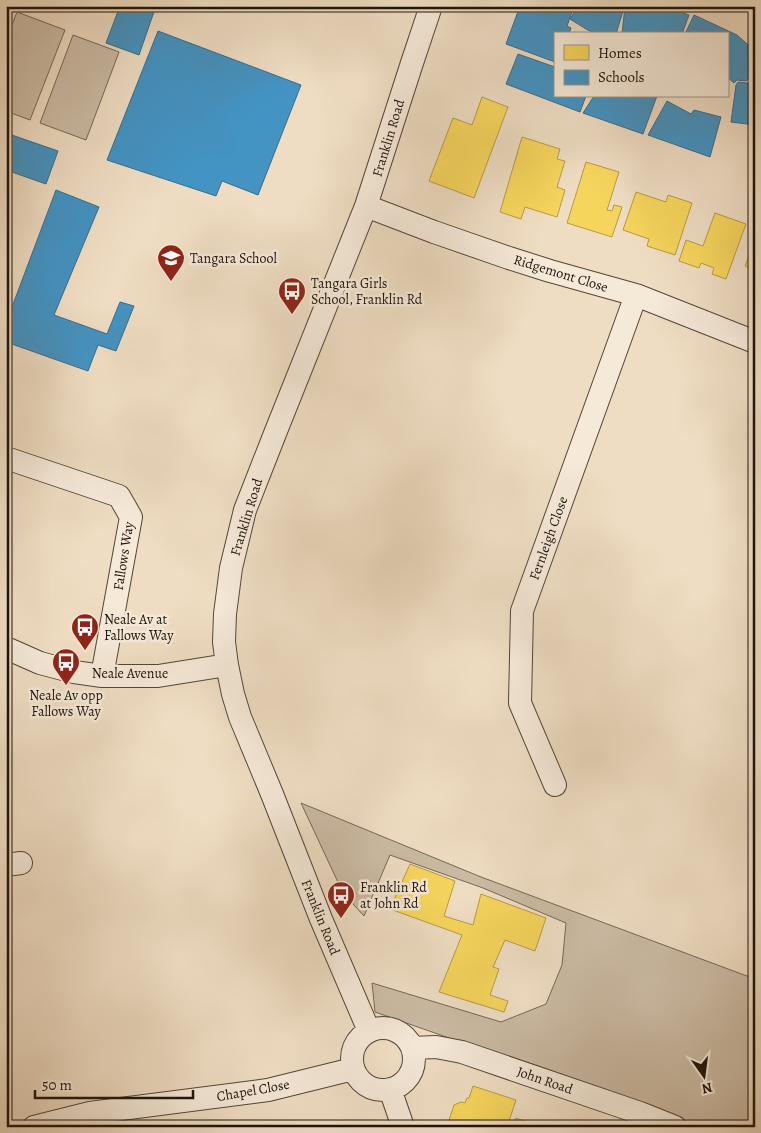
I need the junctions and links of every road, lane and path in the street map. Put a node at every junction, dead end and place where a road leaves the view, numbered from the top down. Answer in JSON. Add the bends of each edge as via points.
{"nodes":[{"id":1,"x":431,"y":6,"type":"edge"},
{"id":2,"x":366,"y":206,"type":"junction"},
{"id":3,"x":636,"y":295,"type":"junction"},
{"id":4,"x":755,"y":342,"type":"edge"},
{"id":5,"x":6,"y":458,"type":"edge"},
{"id":6,"x":6,"y":648,"type":"edge"},
{"id":7,"x":227,"y":665,"type":"junction"},
{"id":8,"x":102,"y":676,"type":"junction"},
{"id":9,"x":555,"y":785,"type":"dead end"},
{"id":10,"x":369,"y":1031,"type":"junction"},
{"id":11,"x":412,"y":1048,"type":"junction"},
{"id":12,"x":353,"y":1069,"type":"junction"},
{"id":13,"x":390,"y":1088,"type":"junction"},
{"id":14,"x":34,"y":1127,"type":"edge"},
{"id":15,"x":403,"y":1127,"type":"edge"},
{"id":16,"x":675,"y":1127,"type":"edge"}],
"edges":[{"from":1,"to":2,"type":"street","name":"Franklin Road"},
{"from":2,"to":3,"type":"street","name":"Ridgemont Close","via":[[509,258]]},
{"from":2,"to":7,"type":"street","name":"Franklin Road","via":[[245,510],[231,568],[225,614]]},
{"from":3,"to":4,"type":"street","name":"Ridgemont Close"},
{"from":3,"to":9,"type":"street","name":"Fernleigh Close","via":[[522,611],[520,703]]},
{"from":5,"to":8,"type":"street","name":"Fallows Way","via":[[119,496],[131,517]]},
{"from":6,"to":8,"type":"street","name":"Neale Avenue","via":[[40,663]]},
{"from":7,"to":8,"type":"street","name":"Neale Avenue","via":[[158,676]]},
{"from":7,"to":10,"type":"street","name":"Franklin Road","via":[[240,717]]},
{"from":10,"to":11,"type":"street","via":[[389,1028],[399,1032]]},
{"from":10,"to":12,"type":"street","via":[[361,1036],[352,1051]]},
{"from":11,"to":13,"type":"street","via":[[414,1058],[408,1078]]},
{"from":11,"to":16,"type":"street","name":"John Road","via":[[436,1047],[462,1052]]},
{"from":12,"to":13,"type":"street","via":[[364,1084],[381,1090]]},
{"from":12,"to":14,"type":"street","name":"Chapel Close","via":[[268,1090],[90,1113]]},
{"from":13,"to":15,"type":"street"}]}
